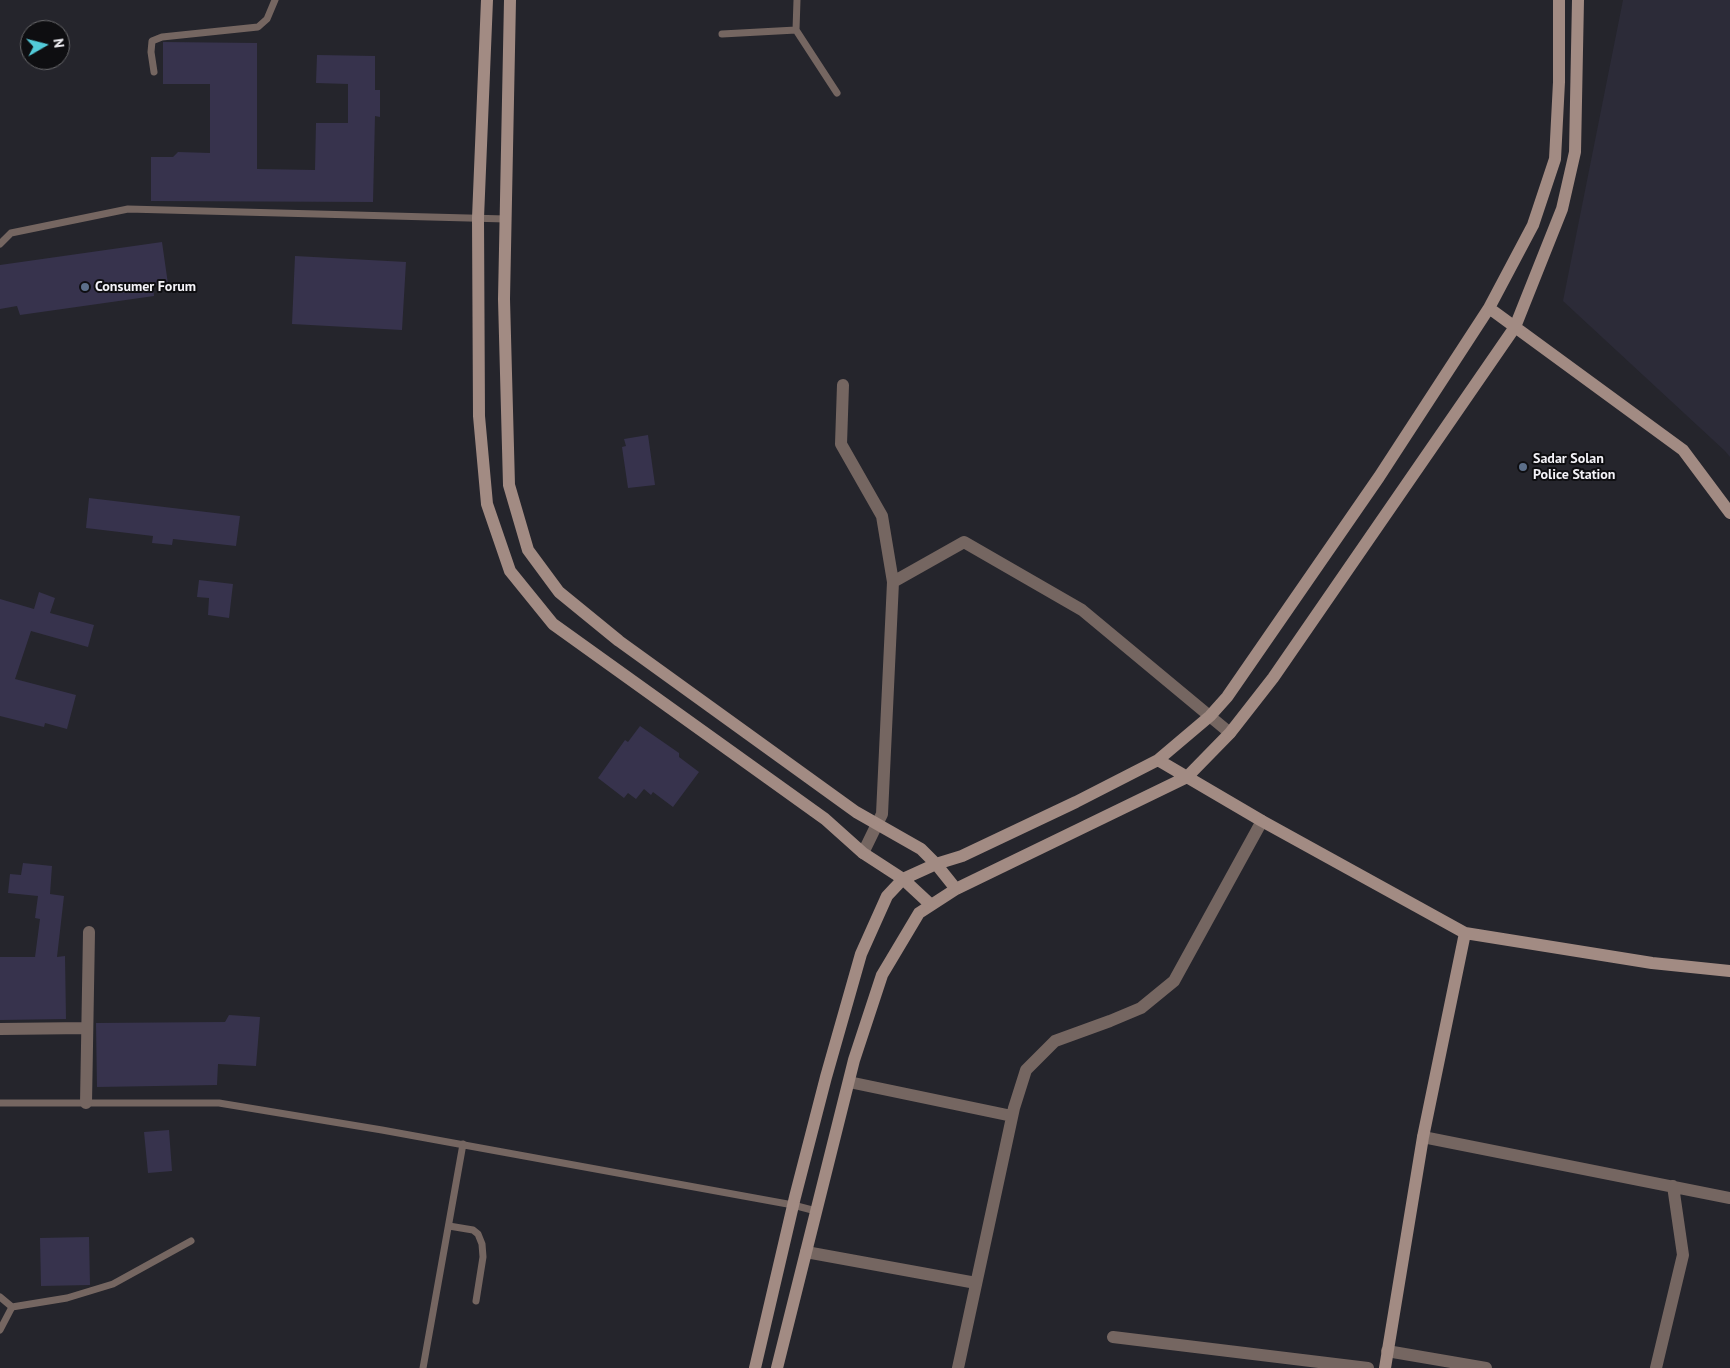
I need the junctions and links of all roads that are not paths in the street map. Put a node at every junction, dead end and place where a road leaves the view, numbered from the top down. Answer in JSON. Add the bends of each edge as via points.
{"nodes":[{"id":1,"x":275,"y":0,"type":"edge"},
{"id":2,"x":487,"y":0,"type":"edge"},
{"id":3,"x":510,"y":0,"type":"edge"},
{"id":4,"x":797,"y":0,"type":"edge"},
{"id":5,"x":1559,"y":0,"type":"edge"},
{"id":6,"x":1578,"y":0,"type":"edge"},
{"id":7,"x":796,"y":30,"type":"junction"},
{"id":8,"x":722,"y":34,"type":"dead end"},
{"id":9,"x":154,"y":72,"type":"dead end"},
{"id":10,"x":837,"y":93,"type":"dead end"},
{"id":11,"x":478,"y":218,"type":"junction"},
{"id":12,"x":506,"y":219,"type":"junction"},
{"id":13,"x":0,"y":244,"type":"edge"},
{"id":14,"x":1489,"y":308,"type":"junction"},
{"id":15,"x":1515,"y":327,"type":"junction"},
{"id":16,"x":843,"y":385,"type":"dead end"},
{"id":17,"x":1730,"y":513,"type":"edge"},
{"id":18,"x":893,"y":582,"type":"junction"},
{"id":19,"x":1210,"y":716,"type":"junction"},
{"id":20,"x":1230,"y":733,"type":"junction"},
{"id":21,"x":1158,"y":760,"type":"junction"},
{"id":22,"x":1187,"y":777,"type":"junction"},
{"id":23,"x":1262,"y":821,"type":"junction"},
{"id":24,"x":878,"y":825,"type":"junction"},
{"id":25,"x":863,"y":853,"type":"junction"},
{"id":26,"x":936,"y":864,"type":"junction"},
{"id":27,"x":903,"y":879,"type":"junction"},
{"id":28,"x":956,"y":889,"type":"junction"},
{"id":29,"x":931,"y":905,"type":"junction"},
{"id":30,"x":89,"y":932,"type":"dead end"},
{"id":31,"x":1464,"y":933,"type":"junction"},
{"id":32,"x":1730,"y":971,"type":"edge"},
{"id":33,"x":87,"y":1028,"type":"junction"},
{"id":34,"x":0,"y":1029,"type":"edge"},
{"id":35,"x":849,"y":1082,"type":"junction"},
{"id":36,"x":0,"y":1103,"type":"edge"},
{"id":37,"x":86,"y":1103,"type":"junction"},
{"id":38,"x":1012,"y":1116,"type":"junction"},
{"id":39,"x":1423,"y":1137,"type":"junction"},
{"id":40,"x":463,"y":1144,"type":"junction"},
{"id":41,"x":1673,"y":1186,"type":"junction"},
{"id":42,"x":1730,"y":1198,"type":"edge"},
{"id":43,"x":793,"y":1205,"type":"junction"},
{"id":44,"x":816,"y":1211,"type":"junction"},
{"id":45,"x":449,"y":1226,"type":"junction"},
{"id":46,"x":191,"y":1241,"type":"dead end"},
{"id":47,"x":806,"y":1252,"type":"junction"},
{"id":48,"x":976,"y":1283,"type":"junction"},
{"id":49,"x":0,"y":1297,"type":"edge"},
{"id":50,"x":476,"y":1301,"type":"dead end"},
{"id":51,"x":12,"y":1307,"type":"junction"},
{"id":52,"x":0,"y":1330,"type":"edge"},
{"id":53,"x":1113,"y":1337,"type":"dead end"},
{"id":54,"x":1388,"y":1351,"type":"junction"},
{"id":55,"x":423,"y":1368,"type":"edge"},
{"id":56,"x":755,"y":1368,"type":"edge"},
{"id":57,"x":777,"y":1368,"type":"edge"},
{"id":58,"x":958,"y":1368,"type":"edge"},
{"id":59,"x":1368,"y":1368,"type":"edge"},
{"id":60,"x":1384,"y":1368,"type":"edge"},
{"id":61,"x":1486,"y":1368,"type":"edge"},
{"id":62,"x":1656,"y":1368,"type":"edge"}],
"edges":[{"from":1,"to":9,"type":"lane","via":[[268,19],[258,27],[162,37],[152,42]]},
{"from":2,"to":11,"type":"street"},
{"from":3,"to":12,"type":"street"},
{"from":4,"to":7,"type":"lane"},
{"from":5,"to":14,"type":"street","via":[[1555,159],[1533,225]]},
{"from":6,"to":15,"type":"street","via":[[1575,152],[1562,209]]},
{"from":7,"to":8,"type":"lane"},
{"from":7,"to":10,"type":"lane"},
{"from":11,"to":12,"type":"lane"},
{"from":11,"to":13,"type":"lane","via":[[128,209],[11,233]]},
{"from":11,"to":25,"type":"street","via":[[479,416],[487,504],[510,571],[553,624],[825,820]]},
{"from":12,"to":24,"type":"street","via":[[504,299],[509,484],[528,550],[559,592],[619,641]]},
{"from":14,"to":15,"type":"street"},
{"from":14,"to":19,"type":"street","via":[[1380,477],[1227,697]]},
{"from":15,"to":17,"type":"street","via":[[1683,450]]},
{"from":15,"to":20,"type":"street","via":[[1279,670]]},
{"from":16,"to":18,"type":"street","via":[[840,444],[882,516]]},
{"from":18,"to":19,"type":"street","via":[[964,542],[1082,610]]},
{"from":18,"to":24,"type":"street","via":[[882,814]]},
{"from":19,"to":20,"type":"street"},
{"from":19,"to":21,"type":"street"},
{"from":20,"to":22,"type":"street"},
{"from":21,"to":22,"type":"street"},
{"from":21,"to":26,"type":"street","via":[[962,856]]},
{"from":22,"to":23,"type":"street"},
{"from":22,"to":28,"type":"street"},
{"from":23,"to":31,"type":"street"},
{"from":23,"to":38,"type":"street","via":[[1174,981],[1141,1008],[1055,1041],[1026,1070]]},
{"from":24,"to":25,"type":"street"},
{"from":24,"to":26,"type":"street","via":[[921,849]]},
{"from":25,"to":27,"type":"street"},
{"from":26,"to":27,"type":"street"},
{"from":26,"to":28,"type":"street"},
{"from":27,"to":29,"type":"street"},
{"from":27,"to":43,"type":"street","via":[[888,896],[861,954]]},
{"from":28,"to":29,"type":"street"},
{"from":29,"to":35,"type":"street","via":[[918,913],[882,975]]},
{"from":30,"to":33,"type":"street"},
{"from":31,"to":32,"type":"street","via":[[1652,963]]},
{"from":31,"to":39,"type":"street"},
{"from":33,"to":34,"type":"street"},
{"from":33,"to":37,"type":"street"},
{"from":35,"to":38,"type":"street"},
{"from":35,"to":44,"type":"street"},
{"from":36,"to":37,"type":"lane"},
{"from":37,"to":40,"type":"lane","via":[[219,1103]]},
{"from":38,"to":48,"type":"street"},
{"from":39,"to":41,"type":"street"},
{"from":39,"to":54,"type":"street"},
{"from":40,"to":43,"type":"lane"},
{"from":40,"to":45,"type":"lane"},
{"from":41,"to":42,"type":"street"},
{"from":41,"to":62,"type":"street","via":[[1683,1255]]},
{"from":43,"to":44,"type":"lane"},
{"from":43,"to":56,"type":"street"},
{"from":44,"to":47,"type":"street"},
{"from":45,"to":50,"type":"lane","via":[[473,1230],[482,1244]]},
{"from":45,"to":55,"type":"lane"},
{"from":46,"to":51,"type":"lane","via":[[113,1284],[67,1298]]},
{"from":47,"to":48,"type":"street"},
{"from":47,"to":57,"type":"street"},
{"from":48,"to":58,"type":"street"},
{"from":49,"to":51,"type":"lane"},
{"from":51,"to":52,"type":"lane"},
{"from":53,"to":59,"type":"street"},
{"from":54,"to":60,"type":"street"},
{"from":54,"to":61,"type":"street"}]}
